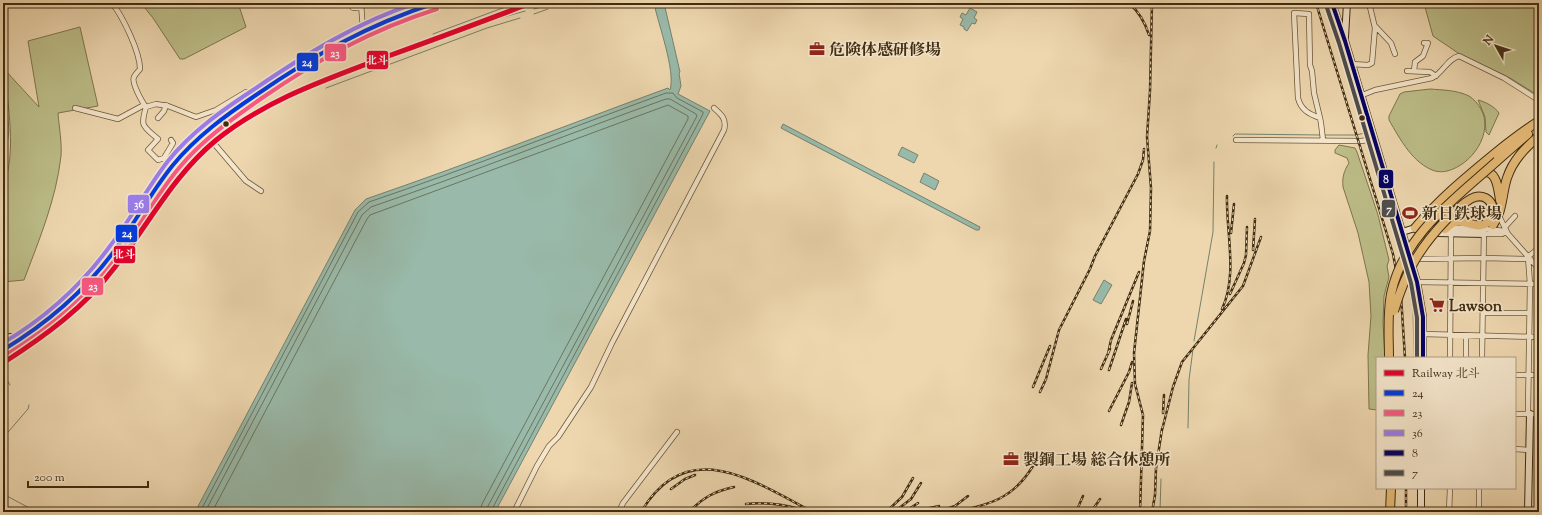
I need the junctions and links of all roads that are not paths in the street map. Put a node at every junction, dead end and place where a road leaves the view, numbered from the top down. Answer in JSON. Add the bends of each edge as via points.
{"nodes":[{"id":1,"x":112,"y":3,"type":"edge"},
{"id":2,"x":349,"y":3,"type":"edge"},
{"id":3,"x":435,"y":3,"type":"edge"},
{"id":4,"x":1332,"y":3,"type":"edge"},
{"id":5,"x":1348,"y":3,"type":"edge"},
{"id":6,"x":361,"y":5,"type":"edge"},
{"id":7,"x":1370,"y":7,"type":"dead end"},
{"id":8,"x":1374,"y":26,"type":"junction"},
{"id":9,"x":363,"y":30,"type":"junction"},
{"id":10,"x":1345,"y":41,"type":"junction"},
{"id":11,"x":1424,"y":43,"type":"dead end"},
{"id":12,"x":1395,"y":54,"type":"dead end"},
{"id":13,"x":1351,"y":64,"type":"junction"},
{"id":14,"x":1414,"y":71,"type":"junction"},
{"id":15,"x":1407,"y":72,"type":"dead end"},
{"id":16,"x":1436,"y":76,"type":"junction"},
{"id":17,"x":255,"y":95,"type":"junction"},
{"id":18,"x":1360,"y":96,"type":"junction"},
{"id":19,"x":1537,"y":103,"type":"dead end"},
{"id":20,"x":166,"y":105,"type":"junction"},
{"id":21,"x":145,"y":106,"type":"junction"},
{"id":22,"x":75,"y":108,"type":"dead end"},
{"id":23,"x":714,"y":108,"type":"dead end"},
{"id":24,"x":3,"y":109,"type":"edge"},
{"id":25,"x":158,"y":118,"type":"dead end"},
{"id":26,"x":1320,"y":118,"type":"junction"},
{"id":27,"x":1539,"y":122,"type":"edge"},
{"id":28,"x":1539,"y":130,"type":"edge"},
{"id":29,"x":205,"y":133,"type":"junction"},
{"id":30,"x":1322,"y":136,"type":"junction"},
{"id":31,"x":1539,"y":136,"type":"edge"},
{"id":32,"x":1374,"y":139,"type":"junction"},
{"id":33,"x":171,"y":140,"type":"dead end"},
{"id":34,"x":1236,"y":140,"type":"dead end"},
{"id":35,"x":3,"y":150,"type":"edge"},
{"id":36,"x":164,"y":158,"type":"junction"},
{"id":37,"x":1497,"y":160,"type":"junction"},
{"id":38,"x":174,"y":164,"type":"junction"},
{"id":39,"x":261,"y":191,"type":"dead end"},
{"id":40,"x":1500,"y":206,"type":"junction"},
{"id":41,"x":1499,"y":216,"type":"junction"},
{"id":42,"x":1515,"y":216,"type":"dead end"},
{"id":43,"x":1415,"y":228,"type":"junction"},
{"id":44,"x":1505,"y":229,"type":"junction"},
{"id":45,"x":1449,"y":231,"type":"junction"},
{"id":46,"x":1484,"y":232,"type":"junction"},
{"id":47,"x":1403,"y":233,"type":"junction"},
{"id":48,"x":1539,"y":248,"type":"edge"},
{"id":49,"x":1528,"y":257,"type":"junction"},
{"id":50,"x":1483,"y":258,"type":"junction"},
{"id":51,"x":1450,"y":259,"type":"junction"},
{"id":52,"x":1410,"y":260,"type":"junction"},
{"id":53,"x":1539,"y":269,"type":"edge"},
{"id":54,"x":1417,"y":282,"type":"junction"},
{"id":55,"x":1450,"y":282,"type":"junction"},
{"id":56,"x":1483,"y":283,"type":"junction"},
{"id":57,"x":1530,"y":284,"type":"junction"},
{"id":58,"x":1539,"y":284,"type":"edge"},
{"id":59,"x":1394,"y":311,"type":"junction"},
{"id":60,"x":1483,"y":313,"type":"junction"},
{"id":61,"x":1529,"y":313,"type":"junction"},
{"id":62,"x":1388,"y":328,"type":"junction"},
{"id":63,"x":1423,"y":334,"type":"junction"},
{"id":64,"x":1450,"y":336,"type":"junction"},
{"id":65,"x":1466,"y":336,"type":"junction"},
{"id":66,"x":1482,"y":337,"type":"junction"},
{"id":67,"x":1529,"y":337,"type":"junction"},
{"id":68,"x":1539,"y":337,"type":"edge"},
{"id":69,"x":3,"y":338,"type":"edge"},
{"id":70,"x":17,"y":341,"type":"junction"},
{"id":71,"x":3,"y":350,"type":"edge"},
{"id":72,"x":1389,"y":357,"type":"edge"},
{"id":73,"x":1394,"y":357,"type":"edge"},
{"id":74,"x":1423,"y":357,"type":"edge"},
{"id":75,"x":1450,"y":357,"type":"edge"},
{"id":76,"x":1466,"y":357,"type":"edge"},
{"id":77,"x":1482,"y":357,"type":"edge"},
{"id":78,"x":1516,"y":375,"type":"edge"},
{"id":79,"x":1529,"y":375,"type":"junction"},
{"id":80,"x":1539,"y":375,"type":"edge"},
{"id":81,"x":1516,"y":414,"type":"edge"},
{"id":82,"x":1530,"y":414,"type":"junction"},
{"id":83,"x":1539,"y":414,"type":"edge"},
{"id":84,"x":677,"y":432,"type":"dead end"},
{"id":85,"x":1516,"y":450,"type":"edge"},
{"id":86,"x":1530,"y":450,"type":"junction"},
{"id":87,"x":1391,"y":489,"type":"edge"},
{"id":88,"x":1396,"y":489,"type":"edge"},
{"id":89,"x":1421,"y":489,"type":"edge"},
{"id":90,"x":1450,"y":489,"type":"edge"},
{"id":91,"x":1479,"y":489,"type":"edge"},
{"id":92,"x":514,"y":512,"type":"edge"},
{"id":93,"x":619,"y":512,"type":"edge"},
{"id":94,"x":1390,"y":512,"type":"edge"},
{"id":95,"x":1396,"y":512,"type":"edge"},
{"id":96,"x":1421,"y":512,"type":"edge"},
{"id":97,"x":1449,"y":512,"type":"edge"},
{"id":98,"x":1479,"y":512,"type":"edge"},
{"id":99,"x":1528,"y":512,"type":"edge"}],
"edges":[{"from":1,"to":21,"type":"street","via":[[138,56],[140,69],[133,80]]},
{"from":2,"to":6,"type":"street","via":[[353,8]]},
{"from":3,"to":9,"type":"highway"},
{"from":4,"to":10,"type":"street"},
{"from":5,"to":10,"type":"street"},
{"from":6,"to":9,"type":"street"},
{"from":7,"to":8,"type":"street"},
{"from":8,"to":12,"type":"street","via":[[1391,43]]},
{"from":8,"to":13,"type":"street","via":[[1372,63]]},
{"from":9,"to":17,"type":"highway","via":[[305,62]]},
{"from":10,"to":13,"type":"street"},
{"from":11,"to":14,"type":"street","via":[[1428,43],[1423,56],[1414,62]]},
{"from":13,"to":18,"type":"street"},
{"from":14,"to":15,"type":"street"},
{"from":14,"to":16,"type":"street","via":[[1430,72]]},
{"from":16,"to":18,"type":"street"},
{"from":16,"to":19,"type":"street","via":[[1452,59],[1462,56],[1504,78],[1537,99]]},
{"from":17,"to":20,"type":"street","via":[[246,92],[216,110],[196,117]]},
{"from":17,"to":29,"type":"highway"},
{"from":18,"to":32,"type":"street"},
{"from":20,"to":21,"type":"street"},
{"from":20,"to":25,"type":"street"},
{"from":21,"to":22,"type":"street","via":[[118,119]]},
{"from":21,"to":36,"type":"street","via":[[142,121],[158,139],[148,150],[158,160]]},
{"from":23,"to":92,"type":"street","via":[[725,120],[724,130],[591,387],[558,437],[549,446]]},
{"from":24,"to":35,"type":"street"},
{"from":26,"to":26,"type":"street","via":[[1310,64],[1309,14],[1294,13],[1298,98],[1307,113]]},
{"from":26,"to":30,"type":"street"},
{"from":27,"to":37,"type":"highway"},
{"from":28,"to":37,"type":"highway"},
{"from":29,"to":38,"type":"highway","via":[[188,147]]},
{"from":29,"to":39,"type":"street","via":[[246,181]]},
{"from":30,"to":32,"type":"street","via":[[1361,141]]},
{"from":30,"to":34,"type":"street"},
{"from":31,"to":40,"type":"highway","via":[[1515,160]]},
{"from":32,"to":47,"type":"street"},
{"from":33,"to":36,"type":"street","via":[[173,143]]},
{"from":36,"to":38,"type":"street"},
{"from":37,"to":43,"type":"highway","via":[[1484,162],[1445,196]]},
{"from":37,"to":59,"type":"highway","bridge":true,"via":[[1416,247],[1401,278]]},
{"from":37,"to":62,"type":"highway","bridge":true,"via":[[1433,219],[1412,245],[1394,284]]},
{"from":38,"to":70,"type":"highway","via":[[97,272],[47,321]]},
{"from":40,"to":41,"type":"highway"},
{"from":40,"to":62,"type":"highway","bridge":true,"via":[[1498,182],[1484,171],[1476,174],[1434,212],[1403,250],[1397,262],[1390,281],[1387,301]]},
{"from":41,"to":44,"type":"street"},
{"from":41,"to":46,"type":"highway"},
{"from":42,"to":44,"type":"street"},
{"from":43,"to":45,"type":"street"},
{"from":43,"to":47,"type":"street"},
{"from":44,"to":46,"type":"street"},
{"from":44,"to":49,"type":"street"},
{"from":45,"to":46,"type":"street"},
{"from":45,"to":47,"type":"street"},
{"from":45,"to":51,"type":"street"},
{"from":45,"to":59,"type":"highway","bridge":true,"via":[[1453,222],[1484,224],[1492,217],[1493,205],[1486,198],[1477,196],[1467,201],[1448,218],[1416,256]]},
{"from":46,"to":50,"type":"street"},
{"from":47,"to":52,"type":"street"},
{"from":48,"to":49,"type":"street"},
{"from":49,"to":50,"type":"street"},
{"from":49,"to":53,"type":"street"},
{"from":49,"to":57,"type":"street"},
{"from":50,"to":51,"type":"street"},
{"from":50,"to":56,"type":"street"},
{"from":51,"to":52,"type":"street"},
{"from":51,"to":55,"type":"street"},
{"from":52,"to":54,"type":"street"},
{"from":54,"to":55,"type":"street"},
{"from":54,"to":63,"type":"street"},
{"from":55,"to":56,"type":"street"},
{"from":55,"to":64,"type":"street"},
{"from":56,"to":57,"type":"street"},
{"from":56,"to":60,"type":"street"},
{"from":57,"to":58,"type":"street"},
{"from":57,"to":61,"type":"street"},
{"from":59,"to":73,"type":"highway"},
{"from":60,"to":61,"type":"street"},
{"from":60,"to":66,"type":"street"},
{"from":61,"to":67,"type":"street"},
{"from":62,"to":72,"type":"highway","bridge":true},
{"from":63,"to":64,"type":"street"},
{"from":63,"to":74,"type":"street"},
{"from":64,"to":65,"type":"street"},
{"from":64,"to":75,"type":"street"},
{"from":65,"to":66,"type":"street"},
{"from":65,"to":76,"type":"street"},
{"from":66,"to":67,"type":"street"},
{"from":66,"to":77,"type":"street"},
{"from":67,"to":68,"type":"street"},
{"from":67,"to":79,"type":"street"},
{"from":69,"to":70,"type":"street","via":[[11,337]]},
{"from":70,"to":71,"type":"highway"},
{"from":78,"to":79,"type":"street"},
{"from":79,"to":80,"type":"street"},
{"from":79,"to":82,"type":"street"},
{"from":81,"to":82,"type":"street"},
{"from":82,"to":83,"type":"street"},
{"from":82,"to":86,"type":"street"},
{"from":84,"to":93,"type":"street","via":[[623,503]]},
{"from":85,"to":86,"type":"street"},
{"from":86,"to":99,"type":"street"},
{"from":87,"to":94,"type":"highway"},
{"from":88,"to":95,"type":"highway"},
{"from":89,"to":96,"type":"street"},
{"from":90,"to":97,"type":"street"},
{"from":91,"to":98,"type":"street"}]}
